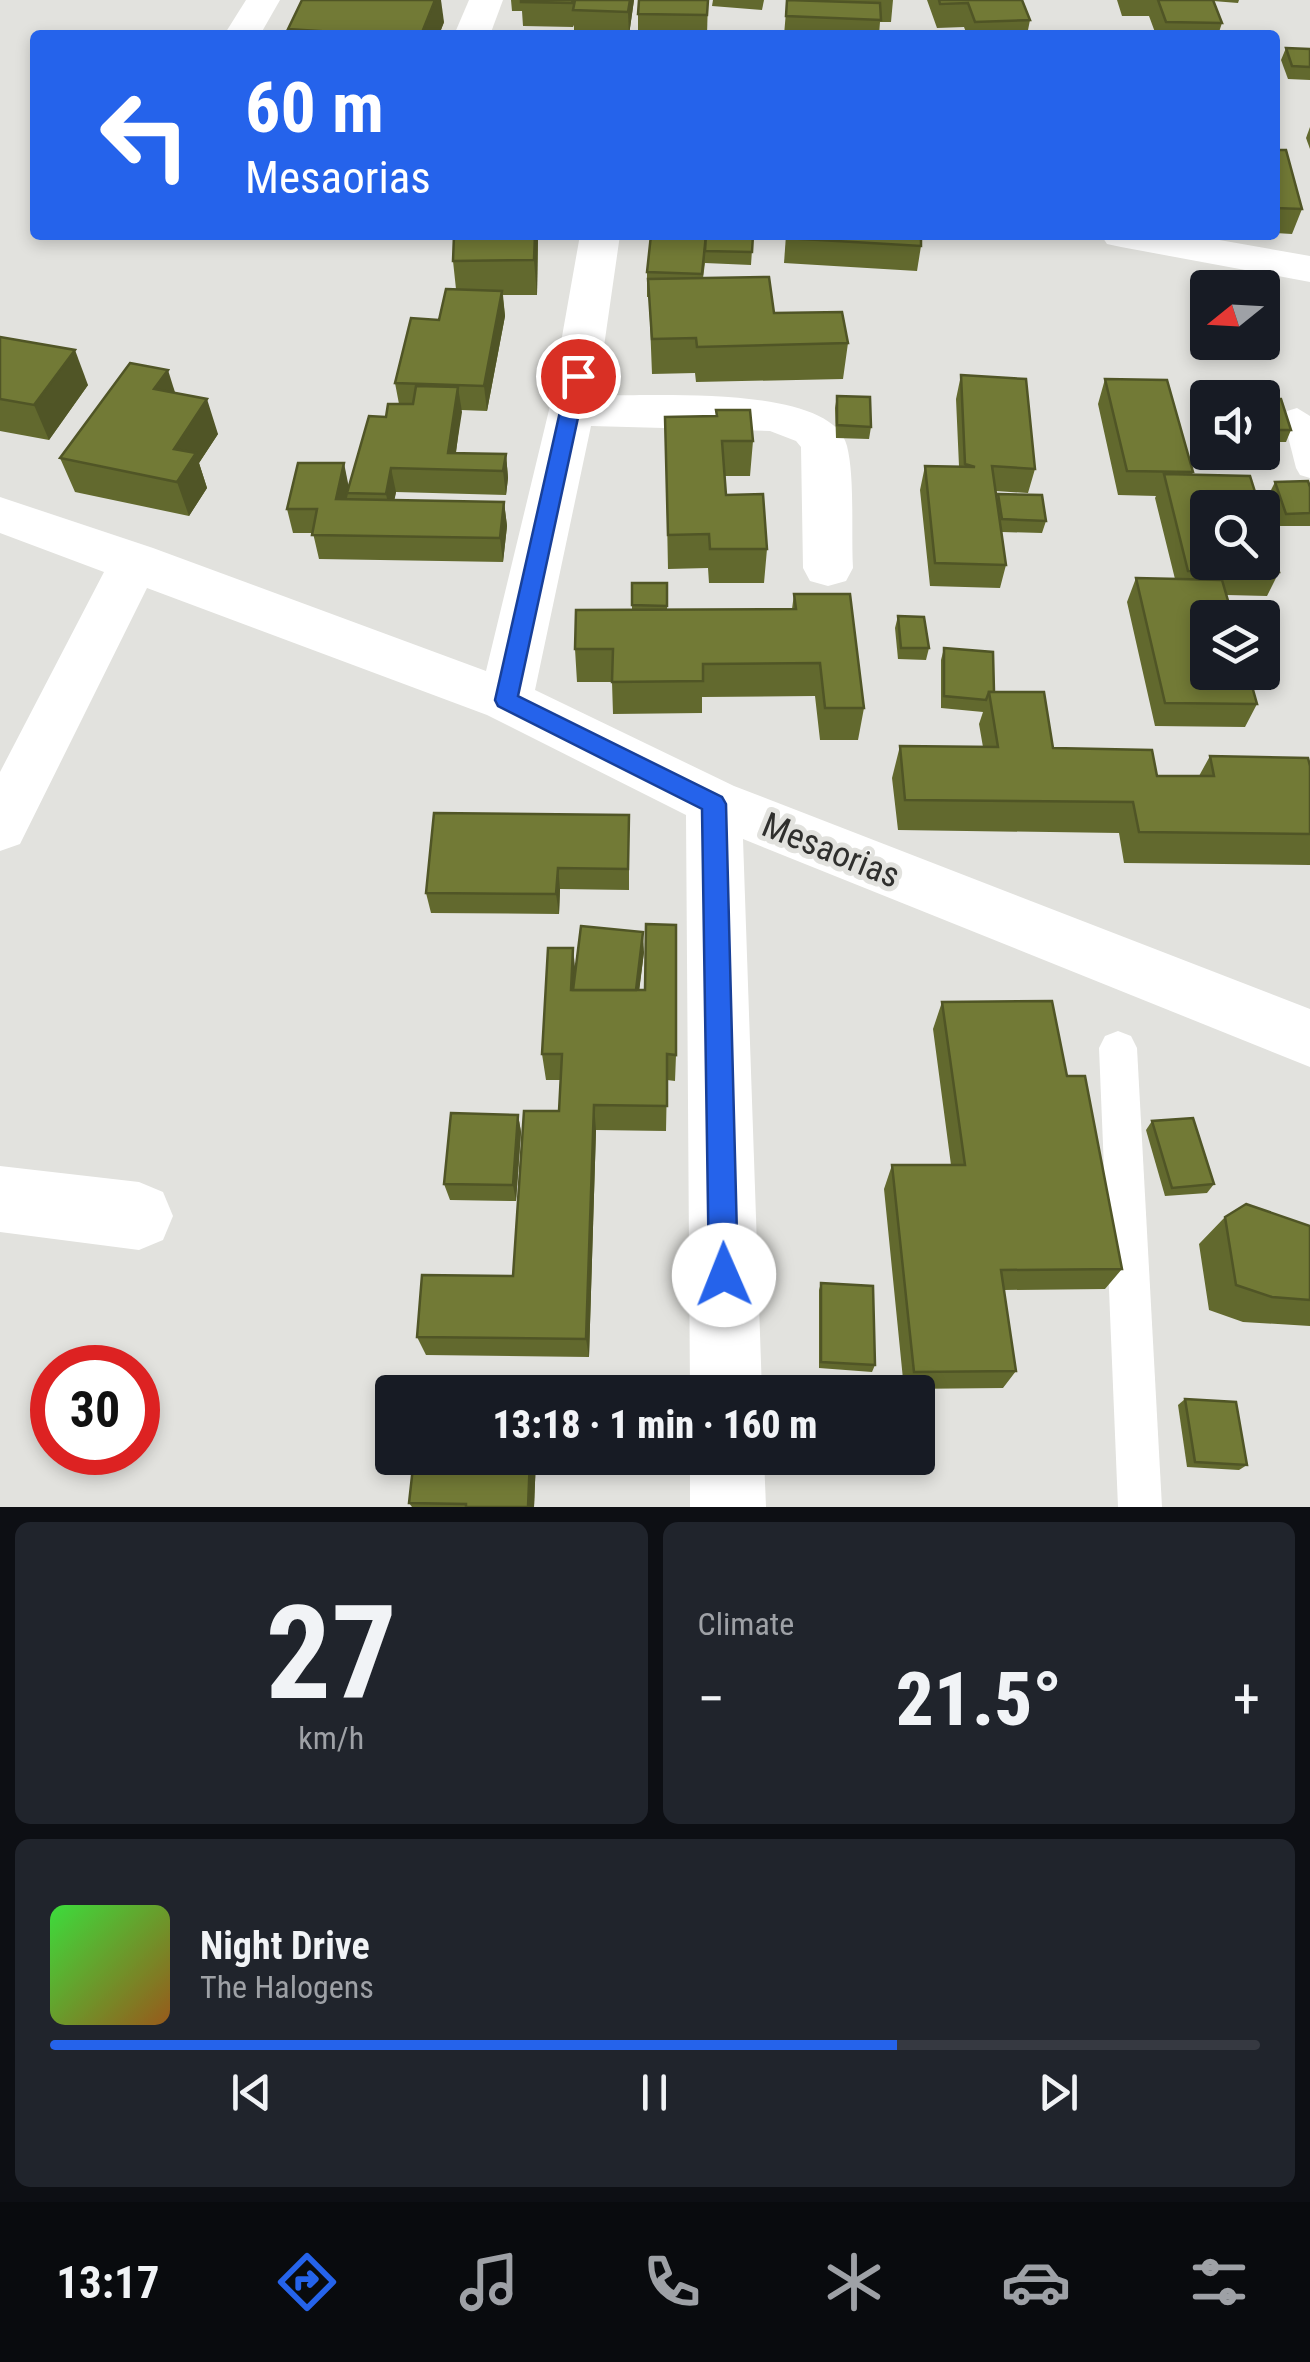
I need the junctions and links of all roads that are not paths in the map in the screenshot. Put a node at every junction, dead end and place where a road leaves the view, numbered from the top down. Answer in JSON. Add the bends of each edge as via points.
{"nodes":[{"id":1,"x":264,"y":0,"type":"edge"},
{"id":2,"x":486,"y":0,"type":"edge"},
{"id":3,"x":245,"y":30,"type":"edge"},
{"id":4,"x":474,"y":30,"type":"edge"},
{"id":5,"x":599,"y":240,"type":"edge"},
{"id":6,"x":1149,"y":240,"type":"edge"},
{"id":7,"x":1310,"y":269,"type":"edge"},
{"id":8,"x":572,"y":410,"type":"junction"},
{"id":9,"x":1297,"y":417,"type":"dead end"},
{"id":10,"x":1310,"y":468,"type":"edge"},
{"id":11,"x":0,"y":514,"type":"edge"},
{"id":12,"x":135,"y":561,"type":"junction"},
{"id":13,"x":828,"y":568,"type":"dead end"},
{"id":14,"x":506,"y":700,"type":"junction"},
{"id":15,"x":714,"y":804,"type":"junction"},
{"id":16,"x":0,"y":827,"type":"edge"},
{"id":17,"x":1310,"y":1038,"type":"edge"},
{"id":18,"x":1118,"y":1048,"type":"dead end"},
{"id":19,"x":0,"y":1198,"type":"edge"},
{"id":20,"x":139,"y":1216,"type":"dead end"},
{"id":21,"x":726,"y":1375,"type":"edge"},
{"id":22,"x":727,"y":1475,"type":"edge"},
{"id":23,"x":728,"y":1507,"type":"edge"},
{"id":24,"x":1140,"y":1507,"type":"edge"}],
"edges":[{"from":1,"to":3,"type":"street"},
{"from":2,"to":4,"type":"street"},
{"from":5,"to":8,"type":"street"},
{"from":6,"to":7,"type":"street"},
{"from":8,"to":13,"type":"street","via":[[775,416],[812,430],[824,444]]},
{"from":8,"to":14,"type":"street"},
{"from":9,"to":10,"type":"lane"},
{"from":11,"to":12,"type":"street","name":"Mesaorias"},
{"from":12,"to":14,"type":"street","name":"Mesaorias"},
{"from":12,"to":16,"type":"street"},
{"from":14,"to":15,"type":"street","name":"Mesaorias"},
{"from":15,"to":17,"type":"street","name":"Mesaorias"},
{"from":15,"to":21,"type":"street"},
{"from":18,"to":24,"type":"lane"},
{"from":19,"to":20,"type":"street"},
{"from":22,"to":23,"type":"street"}]}
